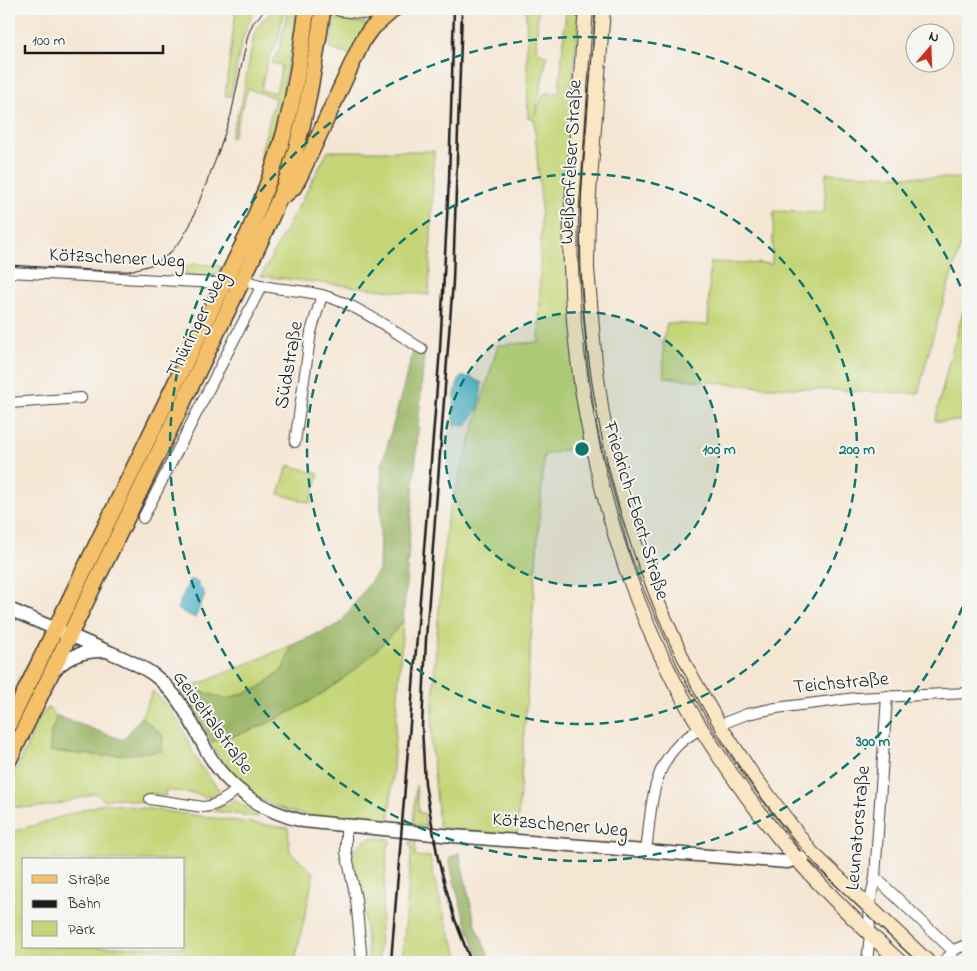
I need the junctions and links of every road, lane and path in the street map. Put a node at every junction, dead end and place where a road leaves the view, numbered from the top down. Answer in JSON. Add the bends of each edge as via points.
{"nodes":[{"id":1,"x":340,"y":9,"type":"edge"},
{"id":2,"x":392,"y":9,"type":"edge"},
{"id":3,"x":586,"y":9,"type":"edge"},
{"id":4,"x":602,"y":9,"type":"edge"},
{"id":5,"x":306,"y":12,"type":"edge"},
{"id":6,"x":322,"y":14,"type":"edge"},
{"id":7,"x":279,"y":202,"type":"junction"},
{"id":8,"x":9,"y":272,"type":"edge"},
{"id":9,"x":243,"y":279,"type":"junction"},
{"id":10,"x":262,"y":285,"type":"junction"},
{"id":11,"x":222,"y":286,"type":"junction"},
{"id":12,"x":322,"y":295,"type":"junction"},
{"id":13,"x":574,"y":314,"type":"joint"},
{"id":14,"x":591,"y":318,"type":"joint"},
{"id":15,"x":422,"y":349,"type":"dead end"},
{"id":16,"x":81,"y":398,"type":"dead end"},
{"id":17,"x":9,"y":403,"type":"edge"},
{"id":18,"x":295,"y":442,"type":"dead end"},
{"id":19,"x":149,"y":471,"type":"junction"},
{"id":20,"x":163,"y":478,"type":"junction"},
{"id":21,"x":143,"y":518,"type":"dead end"},
{"id":22,"x":9,"y":609,"type":"edge"},
{"id":23,"x":54,"y":629,"type":"junction"},
{"id":24,"x":70,"y":635,"type":"junction"},
{"id":25,"x":106,"y":651,"type":"junction"},
{"id":26,"x":50,"y":676,"type":"junction"},
{"id":27,"x":968,"y":692,"type":"edge"},
{"id":28,"x":887,"y":696,"type":"junction"},
{"id":29,"x":9,"y":724,"type":"edge"},
{"id":30,"x":720,"y":725,"type":"junction"},
{"id":31,"x":701,"y":728,"type":"junction"},
{"id":32,"x":9,"y":760,"type":"edge"},
{"id":33,"x":237,"y":789,"type":"junction"},
{"id":34,"x":150,"y":799,"type":"dead end"},
{"id":35,"x":303,"y":821,"type":"joint"},
{"id":36,"x":346,"y":826,"type":"junction"},
{"id":37,"x":646,"y":852,"type":"junction"},
{"id":38,"x":811,"y":852,"type":"junction"},
{"id":39,"x":797,"y":859,"type":"junction"},
{"id":40,"x":875,"y":878,"type":"junction"},
{"id":41,"x":869,"y":907,"type":"junction"},
{"id":42,"x":870,"y":934,"type":"junction"},
{"id":43,"x":968,"y":944,"type":"edge"},
{"id":44,"x":953,"y":951,"type":"junction"},
{"id":45,"x":362,"y":962,"type":"edge"},
{"id":46,"x":867,"y":962,"type":"edge"},
{"id":47,"x":900,"y":962,"type":"edge"},
{"id":48,"x":928,"y":962,"type":"edge"},
{"id":49,"x":943,"y":962,"type":"edge"}],
"edges":[{"from":1,"to":2,"type":"main road","via":[[362,12]]},
{"from":2,"to":7,"type":"main road","via":[[363,40],[300,176]]},
{"from":3,"to":13,"type":"main road","name":"Weißenfelser Straße","via":[[572,205]]},
{"from":4,"to":14,"type":"main road","name":"Weißenfelser Straße","via":[[586,246]]},
{"from":5,"to":11,"type":"main road","name":"Thüringer Weg","via":[[297,80],[285,131],[249,232]]},
{"from":6,"to":7,"type":"main road","name":"Thüringer Weg","via":[[312,82]]},
{"from":7,"to":9,"type":"main road","name":"Thüringer Weg"},
{"from":8,"to":11,"type":"street","name":"Kötzschener Weg","via":[[168,279]]},
{"from":9,"to":10,"type":"street"},
{"from":9,"to":19,"type":"main road","name":"Thüringer Weg"},
{"from":10,"to":12,"type":"street"},
{"from":10,"to":20,"type":"street","name":"Thüringer Weg"},
{"from":11,"to":23,"type":"main road","name":"Thüringer Weg"},
{"from":12,"to":15,"type":"street","via":[[347,303]]},
{"from":12,"to":18,"type":"street","name":"Südstraße","via":[[311,332]]},
{"from":13,"to":31,"type":"main road","name":"Friedrich-Ebert-Straße","via":[[581,387],[592,446],[622,554],[654,637]]},
{"from":14,"to":30,"type":"main road","name":"Friedrich-Ebert-Straße","via":[[602,414],[636,548],[686,667]]},
{"from":16,"to":17,"type":"street"},
{"from":19,"to":20,"type":"street"},
{"from":19,"to":24,"type":"main road","name":"Thüringer Weg"},
{"from":20,"to":21,"type":"street","name":"Thüringer Weg"},
{"from":22,"to":23,"type":"street","name":"Geiseltalstraße"},
{"from":23,"to":24,"type":"street","name":"Geiseltalstraße"},
{"from":23,"to":29,"type":"main road","name":"Thüringer Weg"},
{"from":24,"to":25,"type":"street","name":"Geiseltalstraße"},
{"from":24,"to":26,"type":"main road","name":"Thüringer Weg"},
{"from":25,"to":26,"type":"street","via":[[93,650],[74,656],[61,663]]},
{"from":25,"to":33,"type":"street","name":"Geiseltalstraße","via":[[154,675],[169,690],[190,717],[213,762]]},
{"from":26,"to":32,"type":"main road","name":"Thüringer Weg"},
{"from":27,"to":28,"type":"street","name":"Teichstraße"},
{"from":28,"to":30,"type":"street","name":"Teichstraße","via":[[776,708],[747,714]]},
{"from":28,"to":40,"type":"street","name":"Leunatorstraße"},
{"from":30,"to":38,"type":"main road","name":"Friedrich-Ebert-Straße","via":[[767,796]]},
{"from":31,"to":37,"type":"street","via":[[680,742],[660,770],[654,786]]},
{"from":31,"to":39,"type":"main road","name":"Friedrich-Ebert-Straße","via":[[749,798]]},
{"from":33,"to":34,"type":"street","via":[[218,804],[203,807]]},
{"from":33,"to":35,"type":"street","name":"Geiseltalstraße","via":[[262,807]]},
{"from":35,"to":36,"type":"street","name":"Kötzschener Weg"},
{"from":36,"to":37,"type":"street","name":"Kötzschener Weg"},
{"from":36,"to":45,"type":"street","via":[[347,859],[356,899]]},
{"from":37,"to":39,"type":"street","name":"Kötzschener Weg","via":[[787,862]]},
{"from":38,"to":39,"type":"street","name":"Kötzschener Weg"},
{"from":38,"to":41,"type":"main road","name":"Friedrich-Ebert-Straße"},
{"from":39,"to":42,"type":"main road","name":"Friedrich-Ebert-Straße"},
{"from":40,"to":41,"type":"street","name":"Leunatorstraße"},
{"from":40,"to":44,"type":"street"},
{"from":41,"to":42,"type":"street","name":"Leunatorstraße"},
{"from":41,"to":48,"type":"main road","name":"Friedrich-Ebert-Straße"},
{"from":42,"to":46,"type":"street","name":"Leunatorstraße"},
{"from":42,"to":47,"type":"main road","name":"Friedrich-Ebert-Straße"},
{"from":43,"to":44,"type":"street"},
{"from":44,"to":49,"type":"street"}]}
